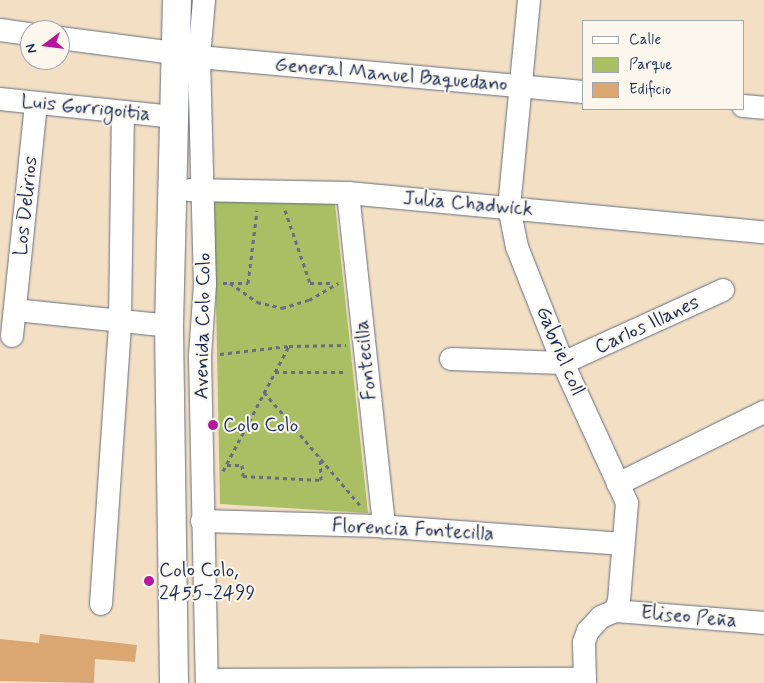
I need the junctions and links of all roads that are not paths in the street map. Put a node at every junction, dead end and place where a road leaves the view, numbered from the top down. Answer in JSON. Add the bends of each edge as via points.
{"nodes":[{"id":1,"x":177,"y":0,"type":"edge"},
{"id":2,"x":204,"y":0,"type":"edge"},
{"id":3,"x":529,"y":0,"type":"edge"},
{"id":4,"x":0,"y":30,"type":"edge"},
{"id":5,"x":20,"y":33,"type":"edge"},
{"id":6,"x":70,"y":39,"type":"edge"},
{"id":7,"x":187,"y":55,"type":"junction"},
{"id":8,"x":520,"y":87,"type":"junction"},
{"id":9,"x":582,"y":92,"type":"edge"},
{"id":10,"x":0,"y":99,"type":"edge"},
{"id":11,"x":36,"y":102,"type":"junction"},
{"id":12,"x":744,"y":106,"type":"edge"},
{"id":13,"x":764,"y":108,"type":"edge"},
{"id":14,"x":123,"y":112,"type":"junction"},
{"id":15,"x":173,"y":117,"type":"junction"},
{"id":16,"x":204,"y":188,"type":"junction"},
{"id":17,"x":171,"y":192,"type":"junction"},
{"id":18,"x":348,"y":193,"type":"junction"},
{"id":19,"x":509,"y":208,"type":"junction"},
{"id":20,"x":764,"y":232,"type":"edge"},
{"id":21,"x":723,"y":290,"type":"dead end"},
{"id":22,"x":15,"y":310,"type":"junction"},
{"id":23,"x":120,"y":323,"type":"junction"},
{"id":24,"x":169,"y":326,"type":"junction"},
{"id":25,"x":12,"y":336,"type":"dead end"},
{"id":26,"x":451,"y":359,"type":"dead end"},
{"id":27,"x":563,"y":363,"type":"junction"},
{"id":28,"x":764,"y":412,"type":"edge"},
{"id":29,"x":618,"y":484,"type":"junction"},
{"id":30,"x":202,"y":521,"type":"junction"},
{"id":31,"x":381,"y":527,"type":"junction"},
{"id":32,"x":173,"y":539,"type":"junction"},
{"id":33,"x":624,"y":544,"type":"junction"},
{"id":34,"x":101,"y":604,"type":"dead end"},
{"id":35,"x":615,"y":611,"type":"junction"},
{"id":36,"x":764,"y":623,"type":"edge"},
{"id":37,"x":585,"y":681,"type":"edge"},
{"id":38,"x":207,"y":682,"type":"edge"},
{"id":39,"x":174,"y":683,"type":"edge"}],
"edges":[{"from":1,"to":7,"type":"main road","name":"Avenida Colo Colo"},
{"from":2,"to":7,"type":"street","name":"Avenida Colo Colo"},
{"from":3,"to":8,"type":"street","name":"Gabriel coll"},
{"from":4,"to":5,"type":"street"},
{"from":6,"to":7,"type":"street","name":"General Manuel Baquedano"},
{"from":7,"to":8,"type":"street","name":"General Manuel Baquedano"},
{"from":7,"to":15,"type":"main road","name":"Avenida Colo Colo"},
{"from":7,"to":16,"type":"street","name":"Avenida Colo Colo"},
{"from":8,"to":9,"type":"street","name":"General Manuel Baquedano"},
{"from":8,"to":19,"type":"street","name":"Gabriel coll"},
{"from":10,"to":11,"type":"street","name":"Luis Gorrigoitia"},
{"from":11,"to":14,"type":"street","name":"Luis Gorrigoitia"},
{"from":11,"to":22,"type":"street","name":"Los Delirios"},
{"from":12,"to":13,"type":"street"},
{"from":14,"to":15,"type":"street","name":"Luis Gorrigoitia"},
{"from":14,"to":23,"type":"street"},
{"from":15,"to":17,"type":"main road","name":"Avenida Colo Colo"},
{"from":16,"to":17,"type":"street","name":"Julia Chadwick"},
{"from":16,"to":18,"type":"street","name":"Julia Chadwick"},
{"from":16,"to":30,"type":"street","name":"Avenida Colo Colo","via":[[205,284],[200,356]]},
{"from":17,"to":24,"type":"main road","name":"Avenida Colo Colo"},
{"from":18,"to":19,"type":"street","name":"Julia Chadwick"},
{"from":18,"to":31,"type":"street","name":"Fontecilla"},
{"from":19,"to":20,"type":"street","name":"Julia Chadwick"},
{"from":19,"to":27,"type":"street","name":"Gabriel coll","via":[[517,247]]},
{"from":21,"to":27,"type":"street","name":"Carlos Illanes"},
{"from":22,"to":23,"type":"street"},
{"from":22,"to":25,"type":"street","name":"Los Delirios"},
{"from":23,"to":24,"type":"street"},
{"from":23,"to":34,"type":"street"},
{"from":24,"to":32,"type":"main road","name":"Avenida Colo Colo"},
{"from":26,"to":27,"type":"street","name":"Carlos Illanes"},
{"from":27,"to":29,"type":"street","name":"Gabriel coll"},
{"from":28,"to":29,"type":"street"},
{"from":29,"to":33,"type":"street","name":"Gabriel coll","via":[[627,504]]},
{"from":30,"to":31,"type":"street","name":"Florencia Fontecilla"},
{"from":30,"to":32,"type":"street"},
{"from":30,"to":38,"type":"street","name":"Avenida Colo Colo"},
{"from":31,"to":33,"type":"street","name":"Florencia Fontecilla"},
{"from":32,"to":39,"type":"main road","name":"Avenida Colo Colo"},
{"from":33,"to":35,"type":"street","name":"Gabriel coll","via":[[620,594]]},
{"from":35,"to":36,"type":"street","name":"Eliseo Peña"},
{"from":35,"to":37,"type":"street","via":[[588,631],[584,642]]},
{"from":37,"to":38,"type":"street"}]}
